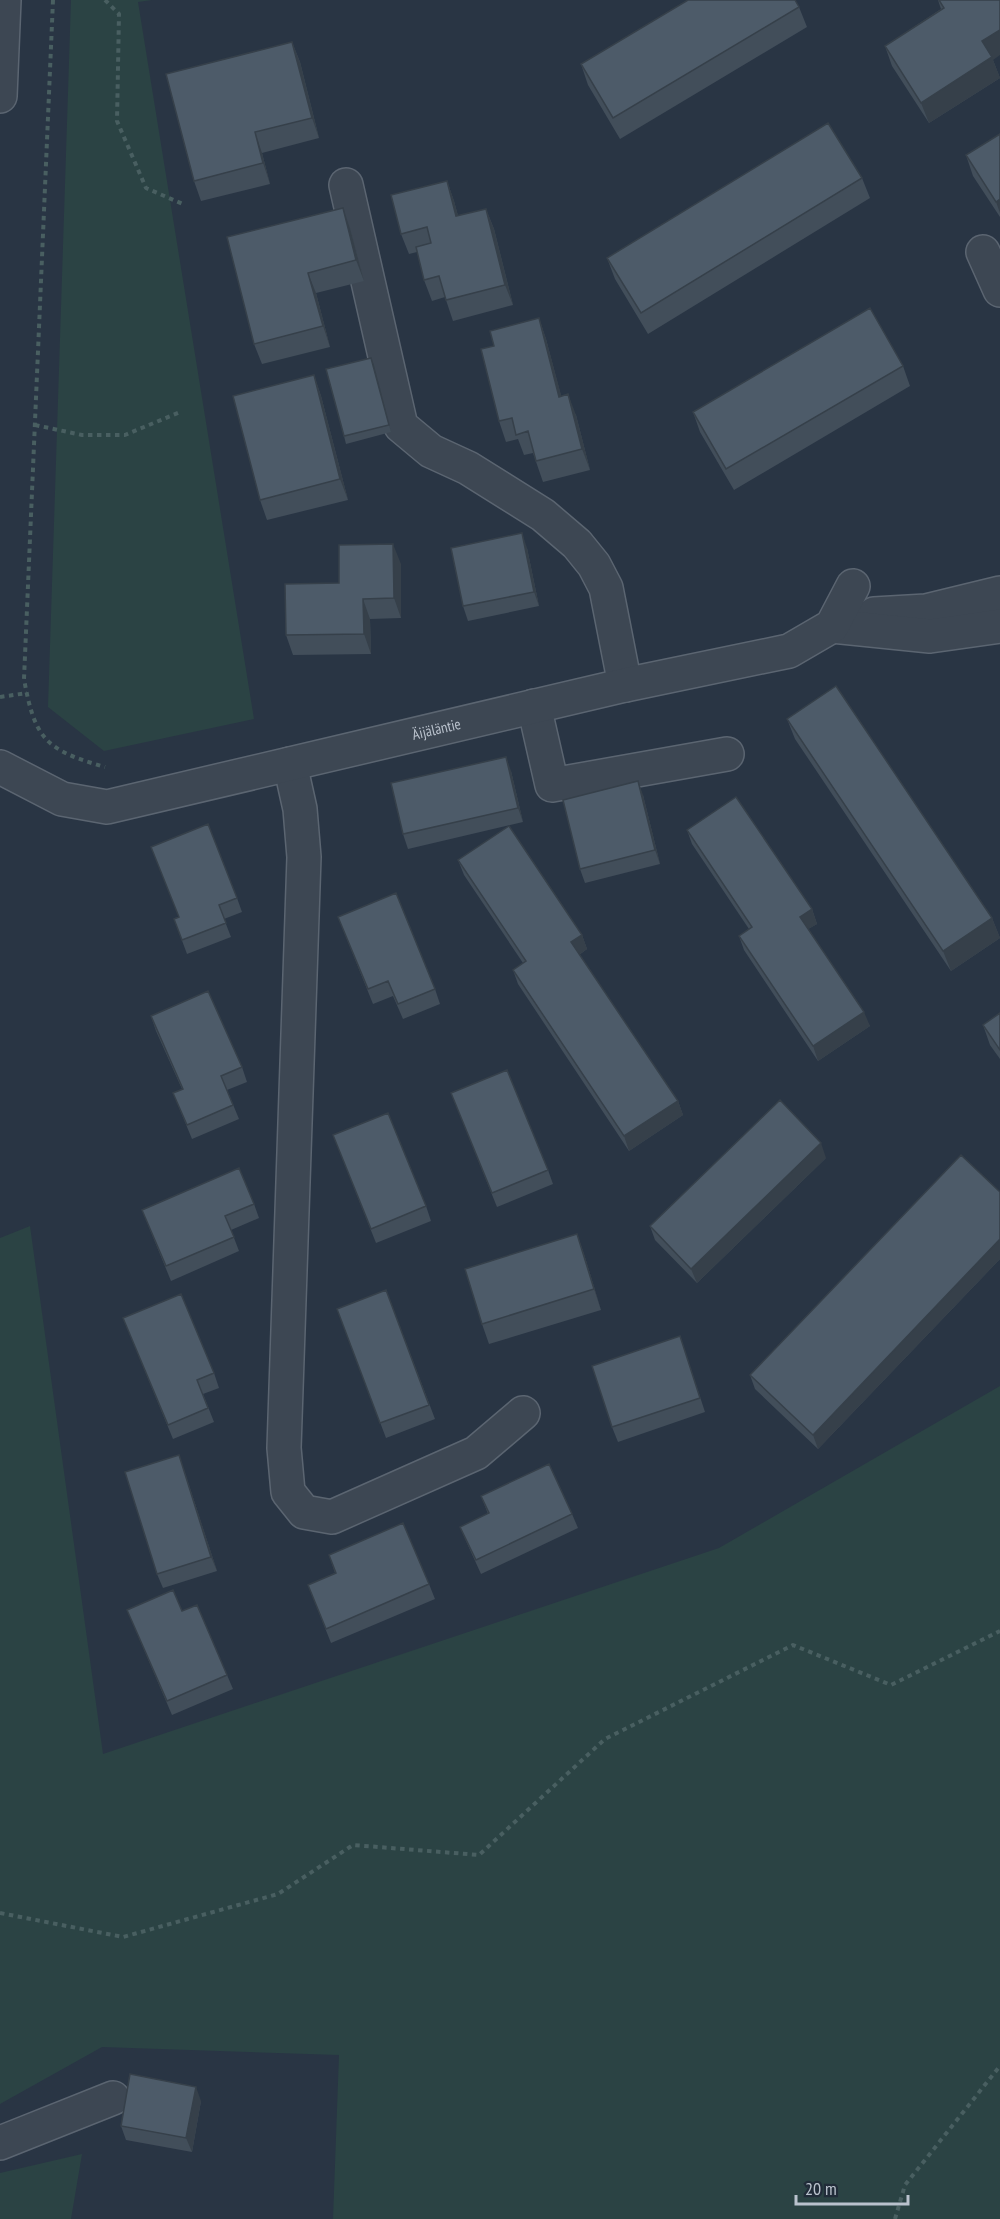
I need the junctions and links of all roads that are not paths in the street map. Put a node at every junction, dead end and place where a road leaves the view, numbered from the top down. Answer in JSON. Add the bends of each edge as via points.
{"nodes":[{"id":1,"x":4,"y":0,"type":"edge"},
{"id":2,"x":0,"y":96,"type":"edge"},
{"id":3,"x":346,"y":185,"type":"dead end"},
{"id":4,"x":983,"y":252,"type":"dead end"},
{"id":5,"x":1000,"y":290,"type":"edge"},
{"id":6,"x":853,"y":586,"type":"dead end"},
{"id":7,"x":1000,"y":593,"type":"edge"},
{"id":8,"x":834,"y":621,"type":"junction"},
{"id":9,"x":1000,"y":626,"type":"edge"},
{"id":10,"x":625,"y":685,"type":"junction"},
{"id":11,"x":534,"y":706,"type":"junction"},
{"id":12,"x":727,"y":754,"type":"dead end"},
{"id":13,"x":290,"y":764,"type":"junction"},
{"id":14,"x":0,"y":767,"type":"edge"},
{"id":15,"x":523,"y":1413,"type":"dead end"},
{"id":16,"x":113,"y":2098,"type":"dead end"},
{"id":17,"x":0,"y":2143,"type":"edge"}],
"edges":[{"from":1,"to":2,"type":"street"},
{"from":3,"to":10,"type":"street","via":[[401,426],[431,451],[468,468],[543,515],[577,544],[606,588]]},
{"from":4,"to":5,"type":"street"},
{"from":6,"to":8,"type":"street"},
{"from":7,"to":8,"type":"street","via":[[926,611]]},
{"from":8,"to":9,"type":"street","via":[[930,636]]},
{"from":8,"to":10,"type":"street","name":"Äijäläntie","via":[[789,651]]},
{"from":10,"to":11,"type":"street","name":"Äijäläntie"},
{"from":11,"to":12,"type":"street","via":[[552,786]]},
{"from":11,"to":13,"type":"street","name":"Äijäläntie"},
{"from":13,"to":14,"type":"street","name":"Äijäläntie","via":[[107,807],[62,800]]},
{"from":13,"to":15,"type":"street","via":[[300,809],[304,856],[284,1448],[288,1491],[303,1512],[332,1517],[476,1453]]},
{"from":16,"to":17,"type":"street"}]}
